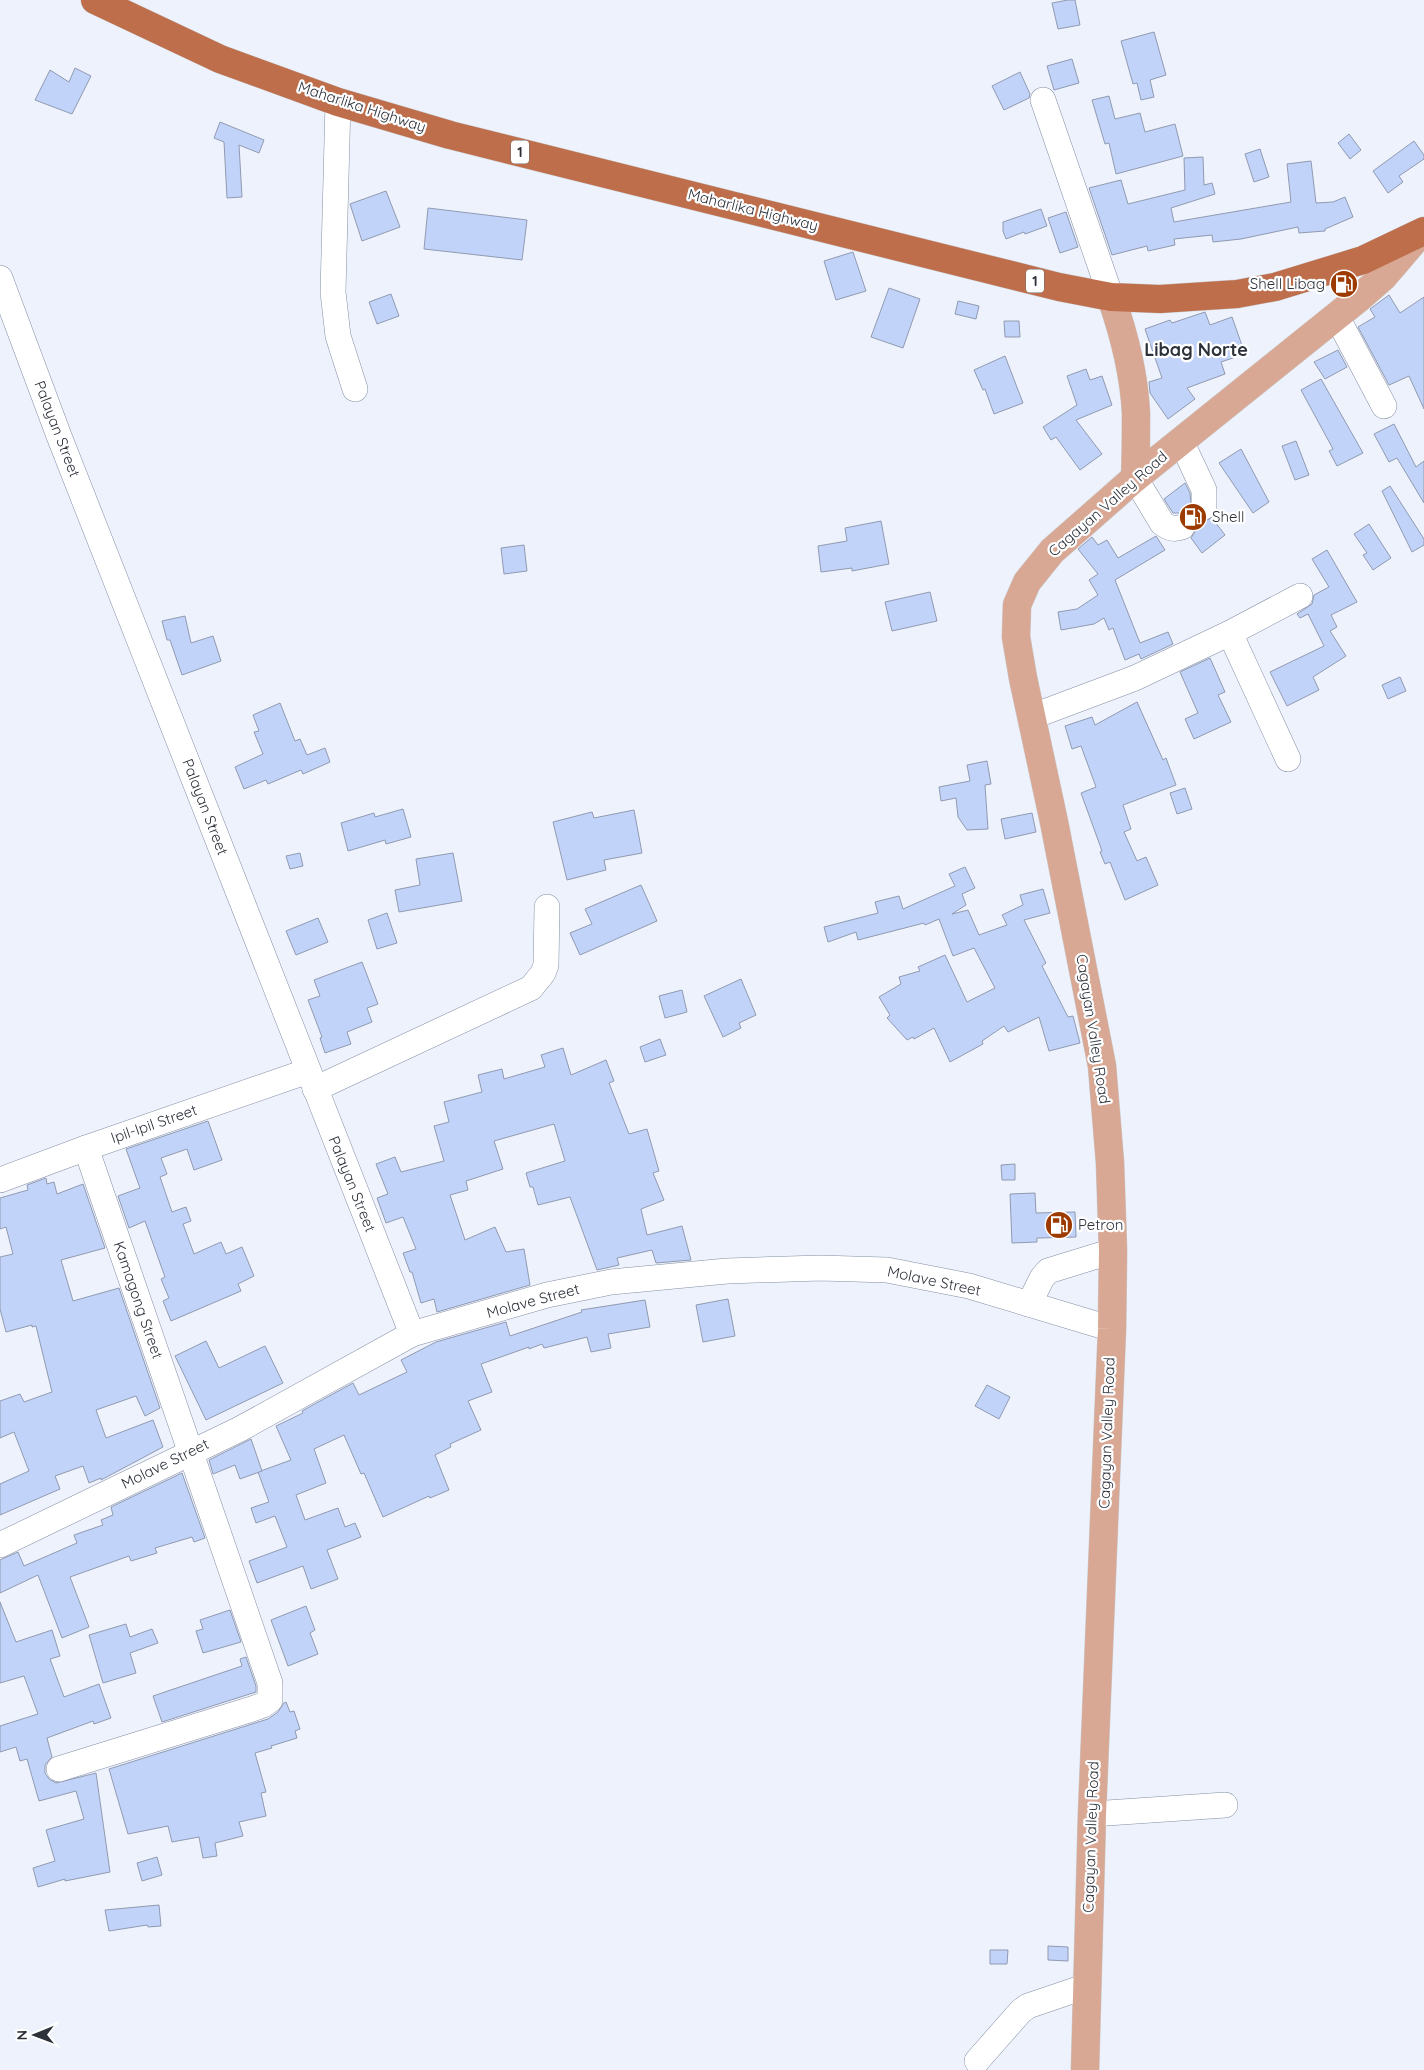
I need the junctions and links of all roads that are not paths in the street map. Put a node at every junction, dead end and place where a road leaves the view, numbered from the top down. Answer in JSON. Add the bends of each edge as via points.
{"nodes":[{"id":1,"x":95,"y":0,"type":"edge"},
{"id":2,"x":1043,"y":100,"type":"dead end"},
{"id":3,"x":338,"y":102,"type":"junction"},
{"id":4,"x":1422,"y":232,"type":"edge"},
{"id":5,"x":0,"y":278,"type":"edge"},
{"id":6,"x":1111,"y":297,"type":"junction"},
{"id":7,"x":1337,"y":317,"type":"junction"},
{"id":8,"x":355,"y":389,"type":"dead end"},
{"id":9,"x":1384,"y":406,"type":"dead end"},
{"id":10,"x":1181,"y":441,"type":"junction"},
{"id":11,"x":1135,"y":478,"type":"junction"},
{"id":12,"x":1204,"y":507,"type":"dead end"},
{"id":13,"x":1182,"y":528,"type":"dead end"},
{"id":14,"x":1300,"y":596,"type":"dead end"},
{"id":15,"x":1230,"y":633,"type":"junction"},
{"id":16,"x":1031,"y":717,"type":"junction"},
{"id":17,"x":1288,"y":759,"type":"dead end"},
{"id":18,"x":547,"y":907,"type":"dead end"},
{"id":19,"x":312,"y":1080,"type":"junction"},
{"id":20,"x":86,"y":1148,"type":"junction"},
{"id":21,"x":0,"y":1180,"type":"edge"},
{"id":22,"x":1113,"y":1250,"type":"junction"},
{"id":23,"x":1029,"y":1304,"type":"junction"},
{"id":24,"x":1112,"y":1329,"type":"junction"},
{"id":25,"x":412,"y":1334,"type":"junction"},
{"id":26,"x":191,"y":1452,"type":"junction"},
{"id":27,"x":0,"y":1545,"type":"edge"},
{"id":28,"x":59,"y":1769,"type":"dead end"},
{"id":29,"x":1225,"y":1805,"type":"dead end"},
{"id":30,"x":1092,"y":1814,"type":"junction"},
{"id":31,"x":1087,"y":1986,"type":"junction"},
{"id":32,"x":977,"y":2060,"type":"dead end"},
{"id":33,"x":1085,"y":2070,"type":"edge"}],
"edges":[{"from":1,"to":3,"type":"highway","name":"Maharlika Highway","number":"1","via":[[220,58]]},
{"from":2,"to":6,"type":"street"},
{"from":3,"to":6,"type":"highway","name":"Maharlika Highway","number":"1","via":[[469,140],[1059,287]]},
{"from":3,"to":8,"type":"street","via":[[332,292],[338,336]]},
{"from":4,"to":6,"type":"highway","name":"Maharlika Highway","number":"1","via":[[1363,260],[1274,288],[1160,299]]},
{"from":4,"to":7,"type":"main road","name":"Cagayan Valley Road","via":[[1383,277]]},
{"from":5,"to":19,"type":"street","name":"Palayan Street"},
{"from":6,"to":11,"type":"main road","via":[[1121,325],[1132,380],[1136,411]]},
{"from":7,"to":9,"type":"street"},
{"from":7,"to":10,"type":"main road","name":"Cagayan Valley Road"},
{"from":10,"to":11,"type":"main road","name":"Cagayan Valley Road"},
{"from":10,"to":12,"type":"street","via":[[1204,490]]},
{"from":11,"to":13,"type":"street","via":[[1162,523],[1176,530]]},
{"from":11,"to":16,"type":"main road","name":"Cagayan Valley Road","via":[[1052,551],[1027,582],[1018,605],[1016,638]]},
{"from":14,"to":15,"type":"street"},
{"from":15,"to":16,"type":"street","via":[[1135,678]]},
{"from":15,"to":17,"type":"street"},
{"from":16,"to":22,"type":"main road","name":"Cagayan Valley Road","via":[[1102,1066]]},
{"from":18,"to":19,"type":"street","name":"Ipil-Ipil Street","via":[[546,965],[544,973],[531,988]]},
{"from":19,"to":20,"type":"street","name":"Ipil-Ipil Street"},
{"from":19,"to":25,"type":"street","name":"Palayan Street"},
{"from":20,"to":21,"type":"street","name":"Ipil-Ipil Street"},
{"from":20,"to":26,"type":"street","name":"Kamagong Street"},
{"from":22,"to":23,"type":"street","via":[[1048,1270]]},
{"from":22,"to":24,"type":"main road","name":"Cagayan Valley Road"},
{"from":23,"to":24,"type":"street","name":"Molave Street"},
{"from":23,"to":25,"type":"street","name":"Molave Street","via":[[969,1286],[887,1270],[727,1271],[611,1282],[547,1295]]},
{"from":24,"to":30,"type":"main road","name":"Cagayan Valley Road"},
{"from":25,"to":26,"type":"street","name":"Molave Street"},
{"from":26,"to":27,"type":"street","name":"Molave Street"},
{"from":26,"to":28,"type":"street","name":"Kamagong Street","via":[[270,1683],[270,1700],[252,1709]]},
{"from":29,"to":30,"type":"street"},
{"from":30,"to":31,"type":"main road","name":"Cagayan Valley Road"},
{"from":31,"to":32,"type":"street","via":[[1028,2006]]},
{"from":31,"to":33,"type":"main road","name":"Cagayan Valley Road"}]}
